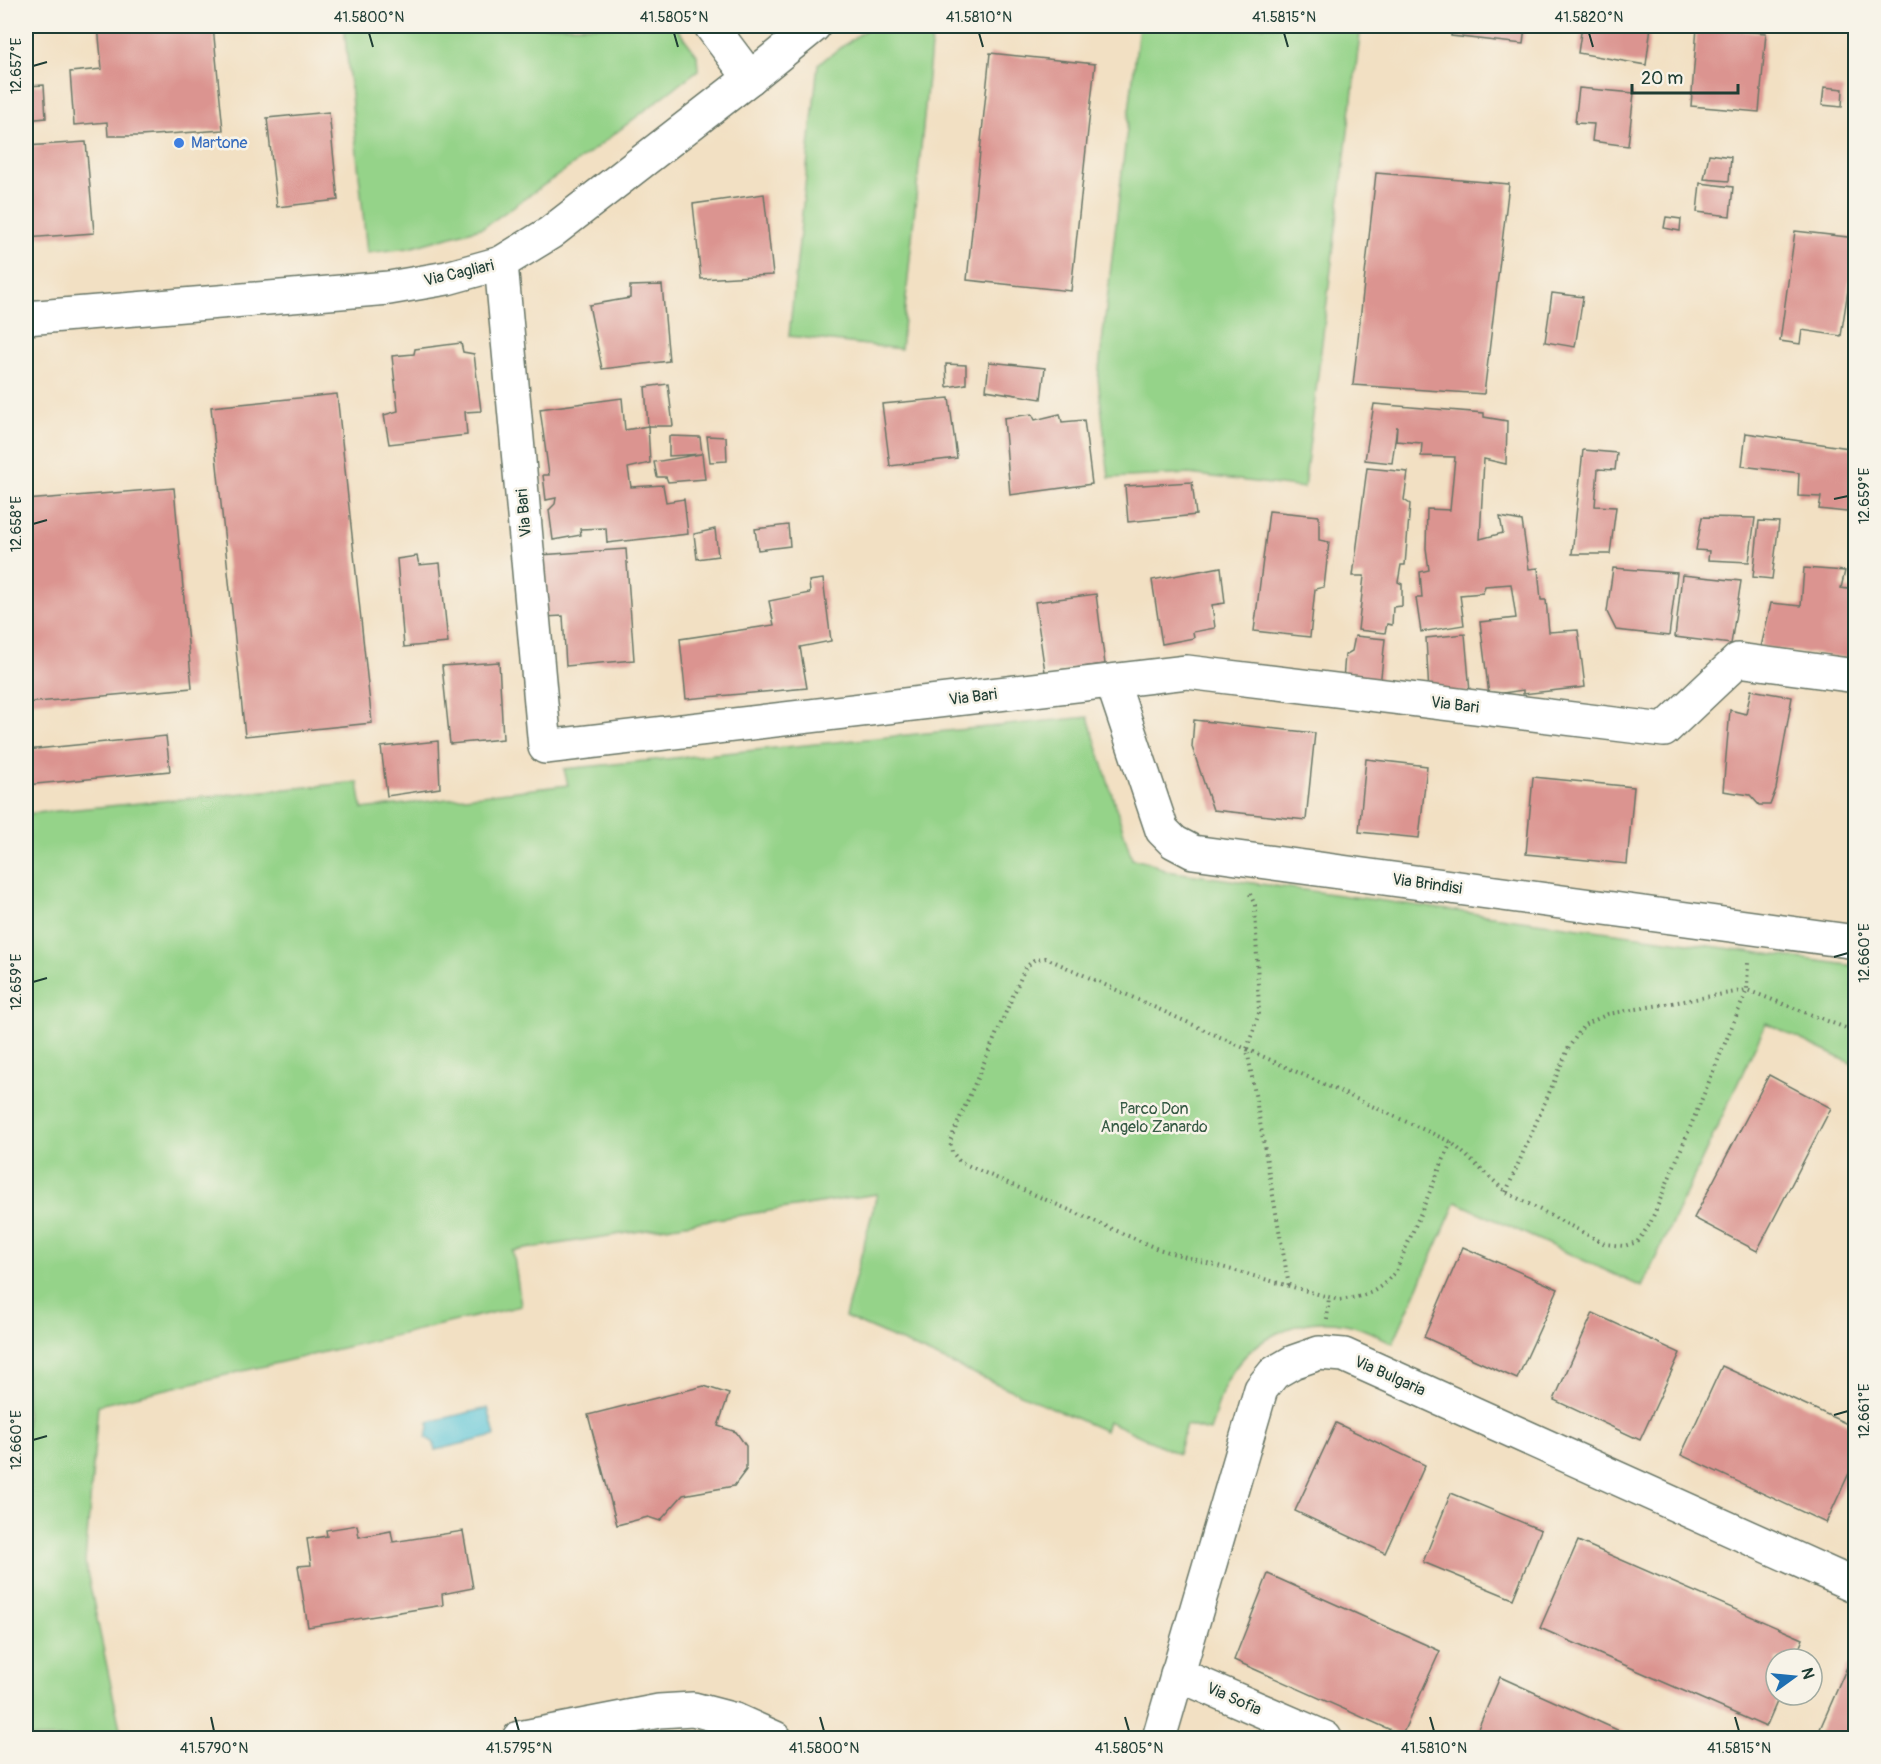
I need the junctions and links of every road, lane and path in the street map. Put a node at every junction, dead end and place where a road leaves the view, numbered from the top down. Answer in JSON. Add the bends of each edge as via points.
{"nodes":[{"id":1,"x":711,"y":26,"type":"edge"},
{"id":2,"x":814,"y":26,"type":"edge"},
{"id":3,"x":750,"y":78,"type":"junction"},
{"id":4,"x":501,"y":263,"type":"junction"},
{"id":5,"x":26,"y":318,"type":"edge"},
{"id":6,"x":1856,"y":676,"type":"edge"},
{"id":7,"x":1112,"y":681,"type":"junction"},
{"id":8,"x":1246,"y":886,"type":"dead end"},
{"id":9,"x":1856,"y":942,"type":"edge"},
{"id":10,"x":1748,"y":958,"type":"dead end"},
{"id":11,"x":1747,"y":990,"type":"junction"},
{"id":12,"x":1856,"y":1032,"type":"edge"},
{"id":13,"x":1247,"y":1049,"type":"junction"},
{"id":14,"x":1451,"y":1142,"type":"junction"},
{"id":15,"x":1506,"y":1192,"type":"junction"},
{"id":16,"x":1289,"y":1286,"type":"junction"},
{"id":17,"x":1329,"y":1297,"type":"junction"},
{"id":18,"x":1326,"y":1327,"type":"dead end"},
{"id":19,"x":1856,"y":1586,"type":"edge"},
{"id":20,"x":1177,"y":1674,"type":"junction"},
{"id":21,"x":519,"y":1738,"type":"edge"},
{"id":22,"x":775,"y":1738,"type":"edge"},
{"id":23,"x":1159,"y":1738,"type":"edge"},
{"id":24,"x":1324,"y":1738,"type":"edge"}],
"edges":[{"from":1,"to":3,"type":"street"},
{"from":2,"to":3,"type":"street","name":"Via Cagliari"},
{"from":3,"to":4,"type":"street","name":"Via Cagliari","via":[[550,233]]},
{"from":4,"to":5,"type":"street","name":"Via Cagliari","via":[[389,288]]},
{"from":4,"to":7,"type":"street","name":"Via Bari","via":[[545,747]]},
{"from":6,"to":7,"type":"street","name":"Via Bari","via":[[1738,660],[1664,730],[1187,672]]},
{"from":7,"to":9,"type":"street","name":"Via Brindisi","via":[[1162,830],[1193,852]]},
{"from":8,"to":13,"type":"path","via":[[1255,904],[1259,1013]]},
{"from":10,"to":11,"type":"path"},
{"from":11,"to":12,"type":"path"},
{"from":11,"to":15,"type":"path","via":[[1608,1014],[1584,1025],[1569,1047]]},
{"from":11,"to":15,"type":"path","via":[[1650,1224],[1636,1242],[1624,1246],[1605,1244]]},
{"from":13,"to":14,"type":"path"},
{"from":13,"to":16,"type":"path"},
{"from":13,"to":16,"type":"path","via":[[1046,958],[1034,960],[1025,968],[950,1141],[960,1162],[1158,1249]]},
{"from":14,"to":15,"type":"path"},
{"from":14,"to":17,"type":"path","via":[[1396,1271],[1382,1287],[1362,1297]]},
{"from":16,"to":17,"type":"path"},
{"from":17,"to":18,"type":"path"},
{"from":19,"to":20,"type":"street","name":"Via Bulgaria","via":[[1344,1355],[1319,1353],[1274,1373],[1261,1389]]},
{"from":20,"to":23,"type":"street","name":"Via Bulgaria"},
{"from":20,"to":24,"type":"street","name":"Via Sofia"},
{"from":21,"to":22,"type":"street","via":[[659,1711],[693,1709],[735,1720]]}]}
